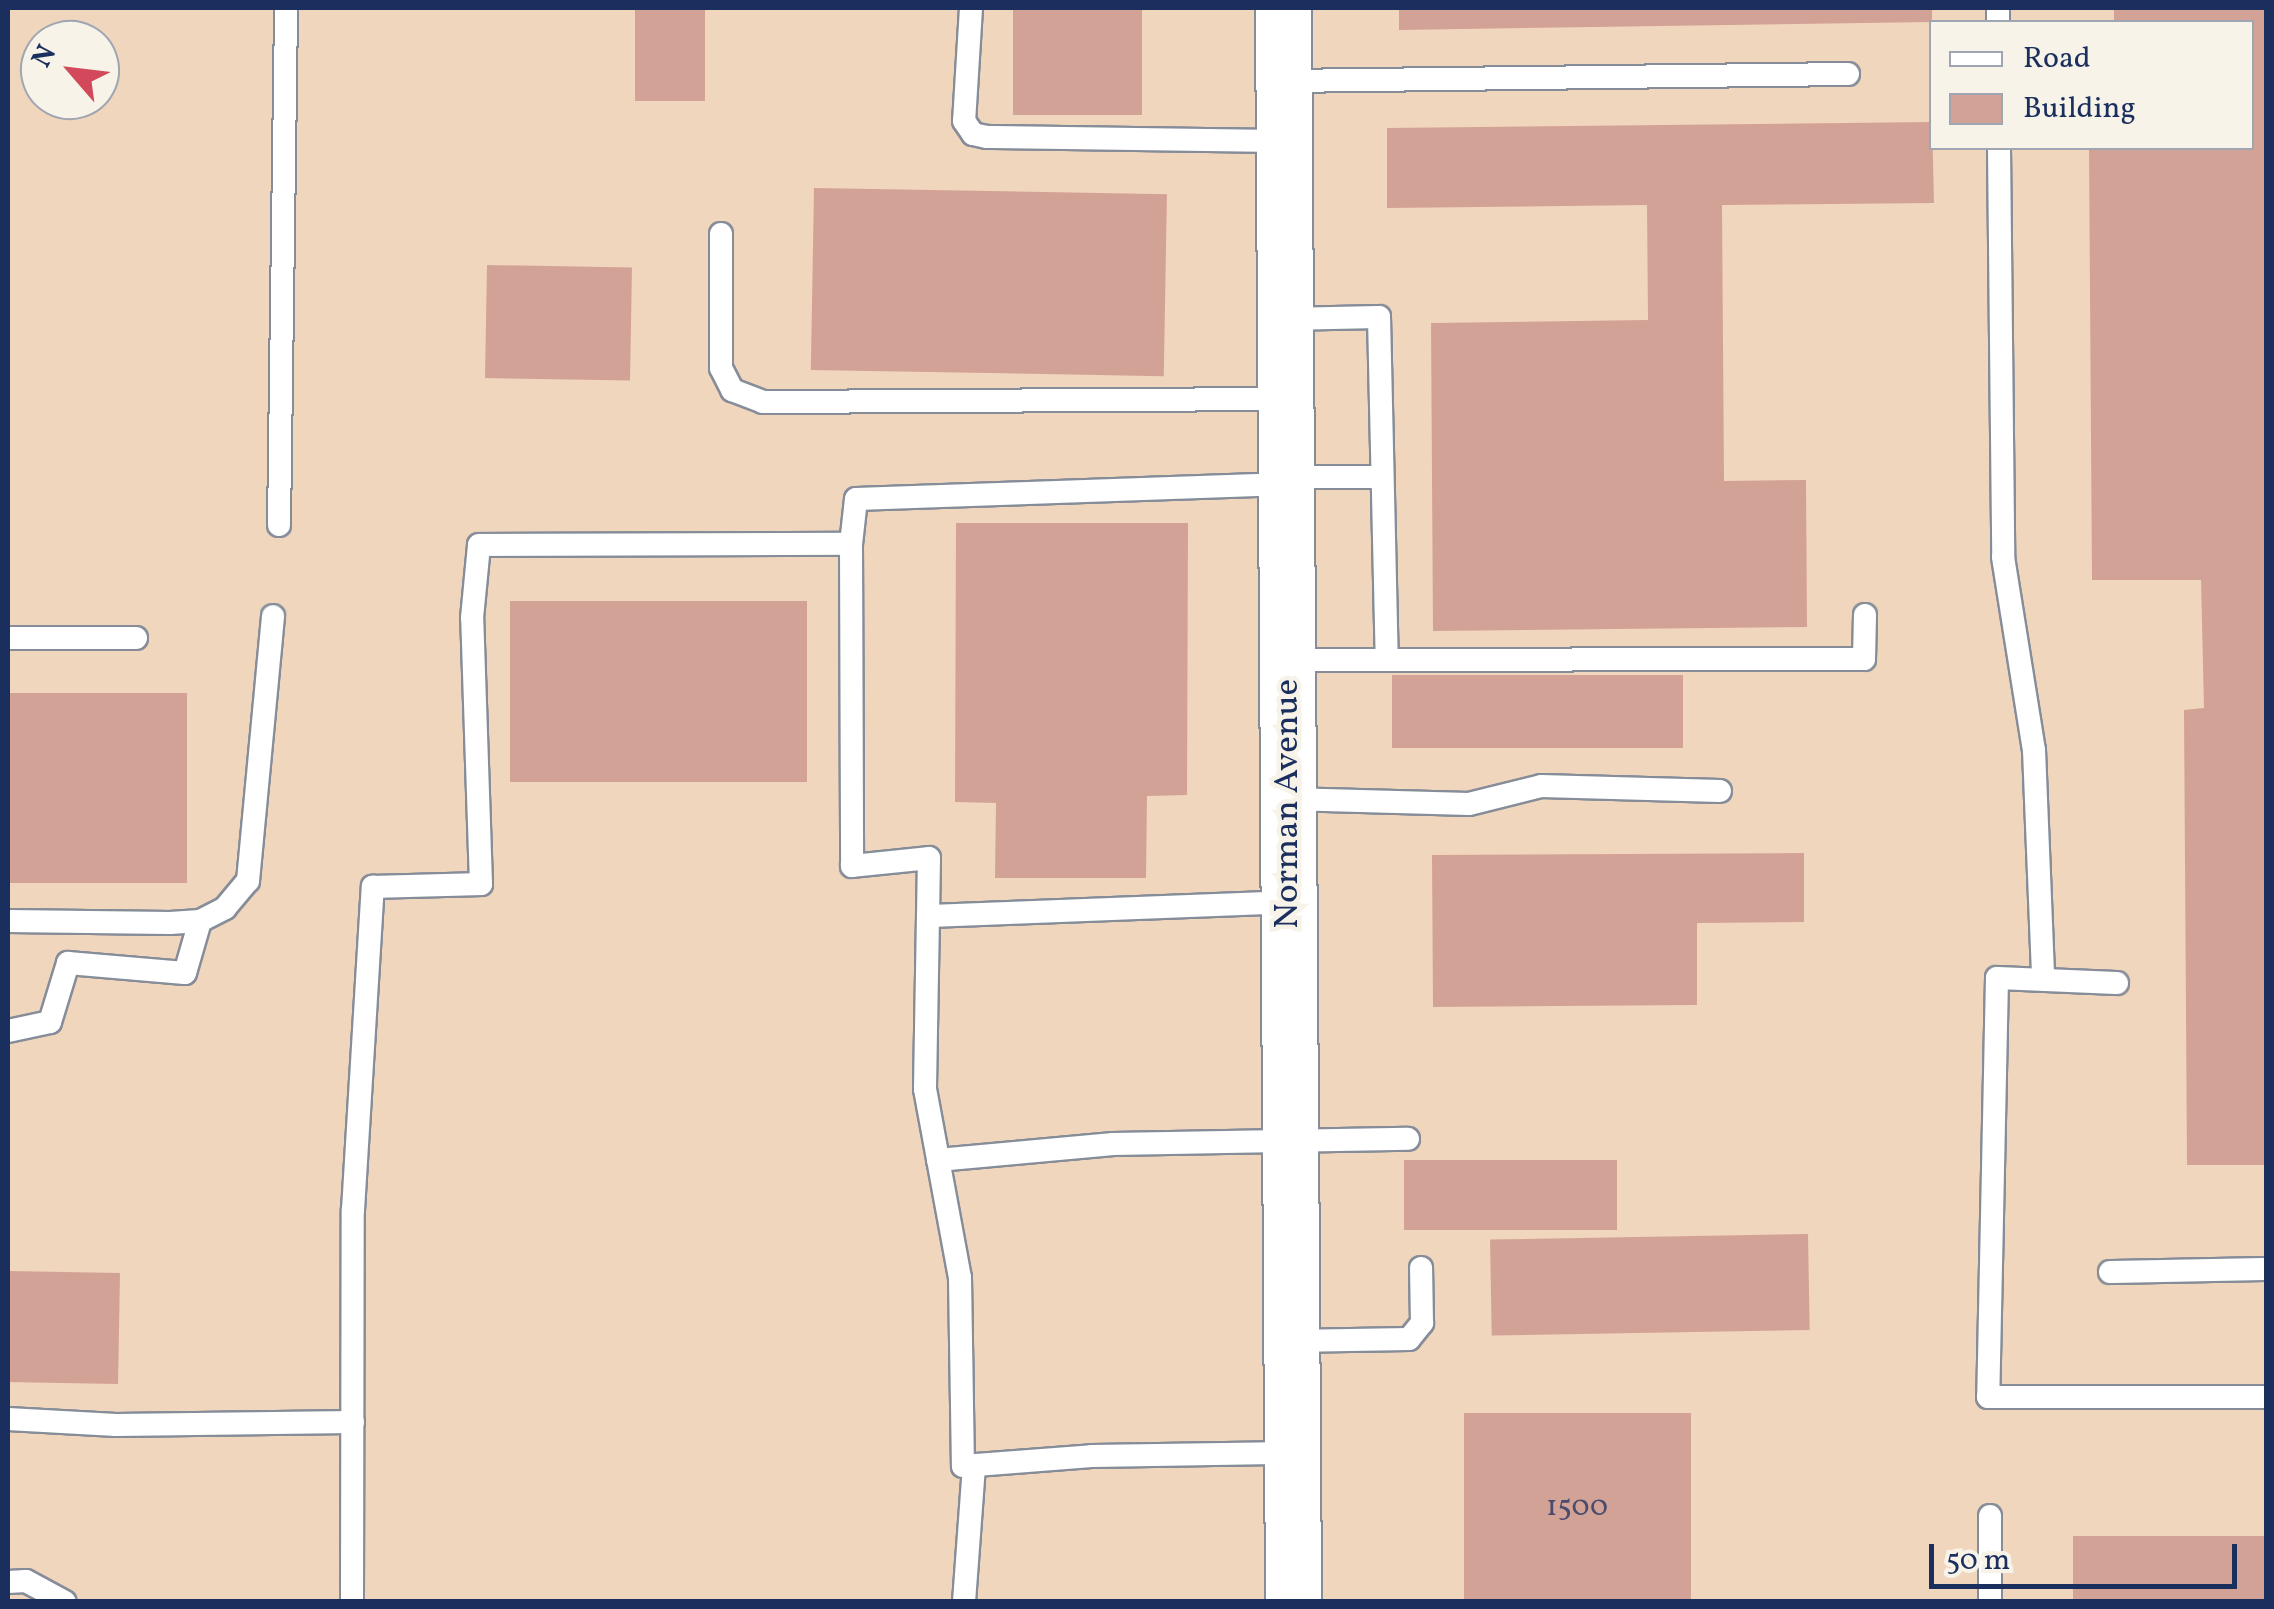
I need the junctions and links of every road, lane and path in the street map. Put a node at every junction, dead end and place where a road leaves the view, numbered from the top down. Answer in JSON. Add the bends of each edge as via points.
{"nodes":[{"id":1,"x":286,"y":8,"type":"edge"},
{"id":2,"x":971,"y":8,"type":"edge"},
{"id":3,"x":1283,"y":8,"type":"edge"},
{"id":4,"x":1848,"y":74,"type":"dead end"},
{"id":5,"x":1284,"y":81,"type":"junction"},
{"id":6,"x":1284,"y":140,"type":"junction"},
{"id":7,"x":1999,"y":150,"type":"edge"},
{"id":8,"x":721,"y":234,"type":"dead end"},
{"id":9,"x":1285,"y":319,"type":"junction"},
{"id":10,"x":1286,"y":399,"type":"junction"},
{"id":11,"x":1380,"y":477,"type":"junction"},
{"id":12,"x":1286,"y":480,"type":"junction"},
{"id":13,"x":278,"y":526,"type":"dead end"},
{"id":14,"x":851,"y":544,"type":"junction"},
{"id":15,"x":1865,"y":615,"type":"dead end"},
{"id":16,"x":273,"y":616,"type":"dead end"},
{"id":17,"x":8,"y":638,"type":"edge"},
{"id":18,"x":136,"y":638,"type":"dead end"},
{"id":19,"x":1387,"y":659,"type":"junction"},
{"id":20,"x":1287,"y":660,"type":"junction"},
{"id":21,"x":1720,"y":790,"type":"dead end"},
{"id":22,"x":1288,"y":799,"type":"junction"},
{"id":23,"x":1289,"y":902,"type":"junction"},
{"id":24,"x":928,"y":916,"type":"junction"},
{"id":25,"x":8,"y":920,"type":"edge"},
{"id":26,"x":200,"y":920,"type":"junction"},
{"id":27,"x":2043,"y":979,"type":"junction"},
{"id":28,"x":2117,"y":983,"type":"dead end"},
{"id":29,"x":8,"y":1031,"type":"edge"},
{"id":30,"x":1291,"y":1139,"type":"junction"},
{"id":31,"x":1408,"y":1139,"type":"dead end"},
{"id":32,"x":938,"y":1160,"type":"junction"},
{"id":33,"x":1421,"y":1268,"type":"dead end"},
{"id":34,"x":2266,"y":1269,"type":"edge"},
{"id":35,"x":2110,"y":1272,"type":"dead end"},
{"id":36,"x":1291,"y":1341,"type":"junction"},
{"id":37,"x":2266,"y":1397,"type":"edge"},
{"id":38,"x":8,"y":1419,"type":"edge"},
{"id":39,"x":352,"y":1422,"type":"junction"},
{"id":40,"x":1292,"y":1453,"type":"junction"},
{"id":41,"x":974,"y":1466,"type":"junction"},
{"id":42,"x":1990,"y":1516,"type":"dead end"},
{"id":43,"x":8,"y":1582,"type":"edge"},
{"id":44,"x":65,"y":1602,"type":"edge"},
{"id":45,"x":352,"y":1602,"type":"edge"},
{"id":46,"x":964,"y":1602,"type":"edge"},
{"id":47,"x":1293,"y":1602,"type":"edge"},
{"id":48,"x":1990,"y":1602,"type":"edge"}],
"edges":[{"from":1,"to":13,"type":"lane"},
{"from":2,"to":6,"type":"lane","via":[[964,121],[972,134]]},
{"from":3,"to":5,"type":"street","name":"Norman Avenue"},
{"from":4,"to":5,"type":"lane"},
{"from":5,"to":6,"type":"street","name":"Norman Avenue"},
{"from":6,"to":9,"type":"street","name":"Norman Avenue"},
{"from":7,"to":27,"type":"lane","via":[[2003,558],[2034,750]]},
{"from":8,"to":10,"type":"lane","via":[[721,368],[732,390],[763,402]]},
{"from":9,"to":10,"type":"street","name":"Norman Avenue"},
{"from":9,"to":11,"type":"lane","via":[[1380,317]]},
{"from":10,"to":12,"type":"street","name":"Norman Avenue"},
{"from":11,"to":12,"type":"lane"},
{"from":11,"to":19,"type":"lane"},
{"from":12,"to":14,"type":"lane","via":[[856,499]]},
{"from":12,"to":20,"type":"street","name":"Norman Avenue"},
{"from":14,"to":24,"type":"lane","via":[[852,866],[929,858]]},
{"from":14,"to":39,"type":"lane","via":[[479,544],[472,618],[481,884],[373,887],[354,1210]]},
{"from":15,"to":19,"type":"lane","via":[[1864,660]]},
{"from":16,"to":26,"type":"lane","via":[[248,881],[225,908]]},
{"from":17,"to":18,"type":"lane"},
{"from":19,"to":20,"type":"lane"},
{"from":20,"to":22,"type":"street","name":"Norman Avenue"},
{"from":21,"to":22,"type":"lane","via":[[1541,786],[1470,804]]},
{"from":22,"to":23,"type":"street","name":"Norman Avenue"},
{"from":23,"to":24,"type":"lane"},
{"from":23,"to":30,"type":"street","name":"Norman Avenue"},
{"from":24,"to":32,"type":"lane","via":[[926,1089]]},
{"from":25,"to":26,"type":"lane"},
{"from":26,"to":29,"type":"lane","via":[[185,973],[68,963],[50,1022]]},
{"from":27,"to":28,"type":"lane"},
{"from":27,"to":37,"type":"lane","via":[[1996,978],[1988,1396]]},
{"from":30,"to":31,"type":"lane"},
{"from":30,"to":32,"type":"lane","via":[[1113,1144]]},
{"from":30,"to":36,"type":"street","name":"Norman Avenue"},
{"from":32,"to":41,"type":"lane","via":[[960,1278],[963,1466]]},
{"from":33,"to":36,"type":"lane","via":[[1422,1323],[1410,1339]]},
{"from":34,"to":35,"type":"lane"},
{"from":36,"to":40,"type":"street","name":"Norman Avenue"},
{"from":38,"to":39,"type":"lane","via":[[116,1425]]},
{"from":39,"to":45,"type":"lane"},
{"from":40,"to":41,"type":"lane","via":[[1092,1456]]},
{"from":40,"to":47,"type":"street","name":"Norman Avenue"},
{"from":41,"to":46,"type":"lane"},
{"from":42,"to":48,"type":"lane"},
{"from":43,"to":44,"type":"lane","via":[[26,1581]]}]}
